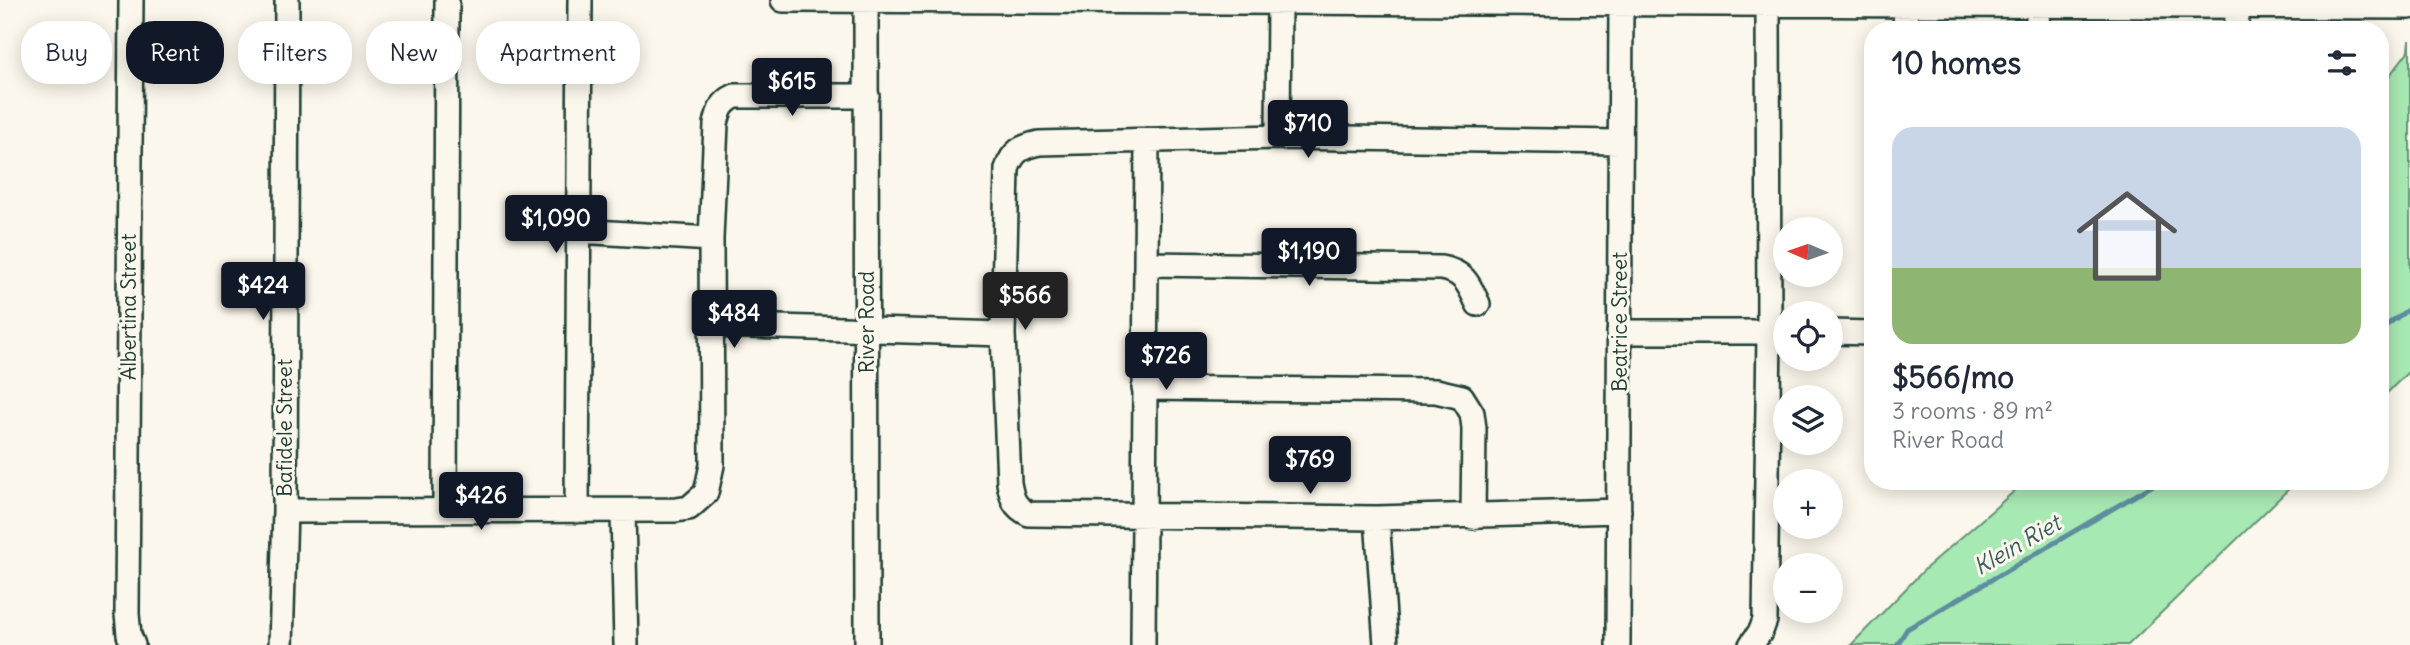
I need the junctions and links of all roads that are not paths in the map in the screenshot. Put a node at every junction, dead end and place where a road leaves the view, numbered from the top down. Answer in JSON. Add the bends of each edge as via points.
{"nodes":[{"id":1,"x":286,"y":0,"type":"edge"},
{"id":2,"x":447,"y":0,"type":"edge"},
{"id":3,"x":580,"y":0,"type":"edge"},
{"id":4,"x":783,"y":0,"type":"edge"},
{"id":5,"x":866,"y":0,"type":"edge"},
{"id":6,"x":128,"y":1,"type":"edge"},
{"id":7,"x":1279,"y":1,"type":"edge"},
{"id":8,"x":1621,"y":2,"type":"edge"},
{"id":9,"x":2038,"y":3,"type":"edge"},
{"id":10,"x":2317,"y":3,"type":"edge"},
{"id":11,"x":1768,"y":5,"type":"junction"},
{"id":12,"x":1906,"y":5,"type":"junction"},
{"id":13,"x":2238,"y":6,"type":"junction"},
{"id":14,"x":2410,"y":7,"type":"edge"},
{"id":15,"x":1905,"y":21,"type":"edge"},
{"id":16,"x":2038,"y":21,"type":"edge"},
{"id":17,"x":2237,"y":21,"type":"edge"},
{"id":18,"x":867,"y":96,"type":"junction"},
{"id":19,"x":1278,"y":137,"type":"junction"},
{"id":20,"x":1147,"y":139,"type":"junction"},
{"id":21,"x":1620,"y":142,"type":"junction"},
{"id":22,"x":578,"y":231,"type":"junction"},
{"id":23,"x":711,"y":239,"type":"junction"},
{"id":24,"x":1146,"y":264,"type":"junction"},
{"id":25,"x":1776,"y":301,"type":"edge"},
{"id":26,"x":1479,"y":304,"type":"dead end"},
{"id":27,"x":712,"y":325,"type":"junction"},
{"id":28,"x":867,"y":329,"type":"junction"},
{"id":29,"x":1619,"y":332,"type":"junction"},
{"id":30,"x":1773,"y":332,"type":"edge"},
{"id":31,"x":1843,"y":332,"type":"edge"},
{"id":32,"x":1864,"y":332,"type":"edge"},
{"id":33,"x":1003,"y":334,"type":"junction"},
{"id":34,"x":1775,"y":371,"type":"edge"},
{"id":35,"x":1144,"y":388,"type":"junction"},
{"id":36,"x":445,"y":510,"type":"junction"},
{"id":37,"x":577,"y":511,"type":"junction"},
{"id":38,"x":1619,"y":511,"type":"junction"},
{"id":39,"x":285,"y":512,"type":"junction"},
{"id":40,"x":623,"y":512,"type":"junction"},
{"id":41,"x":1143,"y":516,"type":"junction"},
{"id":42,"x":1473,"y":517,"type":"junction"},
{"id":43,"x":1377,"y":518,"type":"junction"},
{"id":44,"x":133,"y":645,"type":"edge"},
{"id":45,"x":281,"y":645,"type":"edge"},
{"id":46,"x":626,"y":645,"type":"edge"},
{"id":47,"x":867,"y":645,"type":"edge"},
{"id":48,"x":1143,"y":645,"type":"edge"},
{"id":49,"x":1386,"y":645,"type":"edge"},
{"id":50,"x":1618,"y":645,"type":"edge"},
{"id":51,"x":1751,"y":645,"type":"edge"}],
"edges":[{"from":1,"to":39,"type":"street","name":"Bafidele Street"},
{"from":2,"to":36,"type":"street"},
{"from":3,"to":22,"type":"street"},
{"from":4,"to":5,"type":"street"},
{"from":5,"to":7,"type":"street"},
{"from":5,"to":18,"type":"street","name":"River Road"},
{"from":6,"to":44,"type":"street","name":"Albertina Street","via":[[127,614]]},
{"from":7,"to":8,"type":"street"},
{"from":7,"to":19,"type":"street"},
{"from":8,"to":11,"type":"street"},
{"from":8,"to":21,"type":"street","name":"Beatrice Street"},
{"from":9,"to":12,"type":"street"},
{"from":9,"to":13,"type":"street"},
{"from":9,"to":16,"type":"street"},
{"from":10,"to":13,"type":"street"},
{"from":10,"to":14,"type":"street"},
{"from":11,"to":12,"type":"street"},
{"from":11,"to":25,"type":"street"},
{"from":12,"to":15,"type":"street"},
{"from":13,"to":17,"type":"street"},
{"from":18,"to":23,"type":"street","via":[[735,96],[723,104],[716,124]]},
{"from":18,"to":28,"type":"street","name":"River Road"},
{"from":19,"to":20,"type":"street"},
{"from":19,"to":21,"type":"street"},
{"from":20,"to":24,"type":"street"},
{"from":20,"to":33,"type":"street","via":[[1039,143],[1015,152],[1006,181]]},
{"from":21,"to":29,"type":"street","name":"Beatrice Street"},
{"from":22,"to":23,"type":"street"},
{"from":22,"to":37,"type":"street"},
{"from":23,"to":27,"type":"street"},
{"from":24,"to":26,"type":"street","via":[[1441,268],[1462,275]]},
{"from":24,"to":35,"type":"street"},
{"from":27,"to":28,"type":"street"},
{"from":27,"to":40,"type":"street","via":[[712,466],[706,494],[689,508]]},
{"from":28,"to":33,"type":"street"},
{"from":28,"to":47,"type":"street","name":"River Road"},
{"from":29,"to":30,"type":"street"},
{"from":29,"to":38,"type":"street","name":"Beatrice Street"},
{"from":31,"to":32,"type":"street"},
{"from":33,"to":41,"type":"street","via":[[1007,463],[1017,509]]},
{"from":34,"to":51,"type":"street","via":[[1765,620]]},
{"from":35,"to":41,"type":"street"},
{"from":35,"to":42,"type":"street","via":[[1436,391],[1462,397],[1475,428]]},
{"from":36,"to":37,"type":"street"},
{"from":36,"to":39,"type":"street"},
{"from":37,"to":40,"type":"street"},
{"from":38,"to":42,"type":"street"},
{"from":38,"to":50,"type":"street","name":"Beatrice Street"},
{"from":39,"to":45,"type":"street","name":"Bafidele Street"},
{"from":40,"to":46,"type":"street"},
{"from":41,"to":43,"type":"street"},
{"from":41,"to":48,"type":"street"},
{"from":42,"to":43,"type":"street"},
{"from":43,"to":49,"type":"street"}]}
